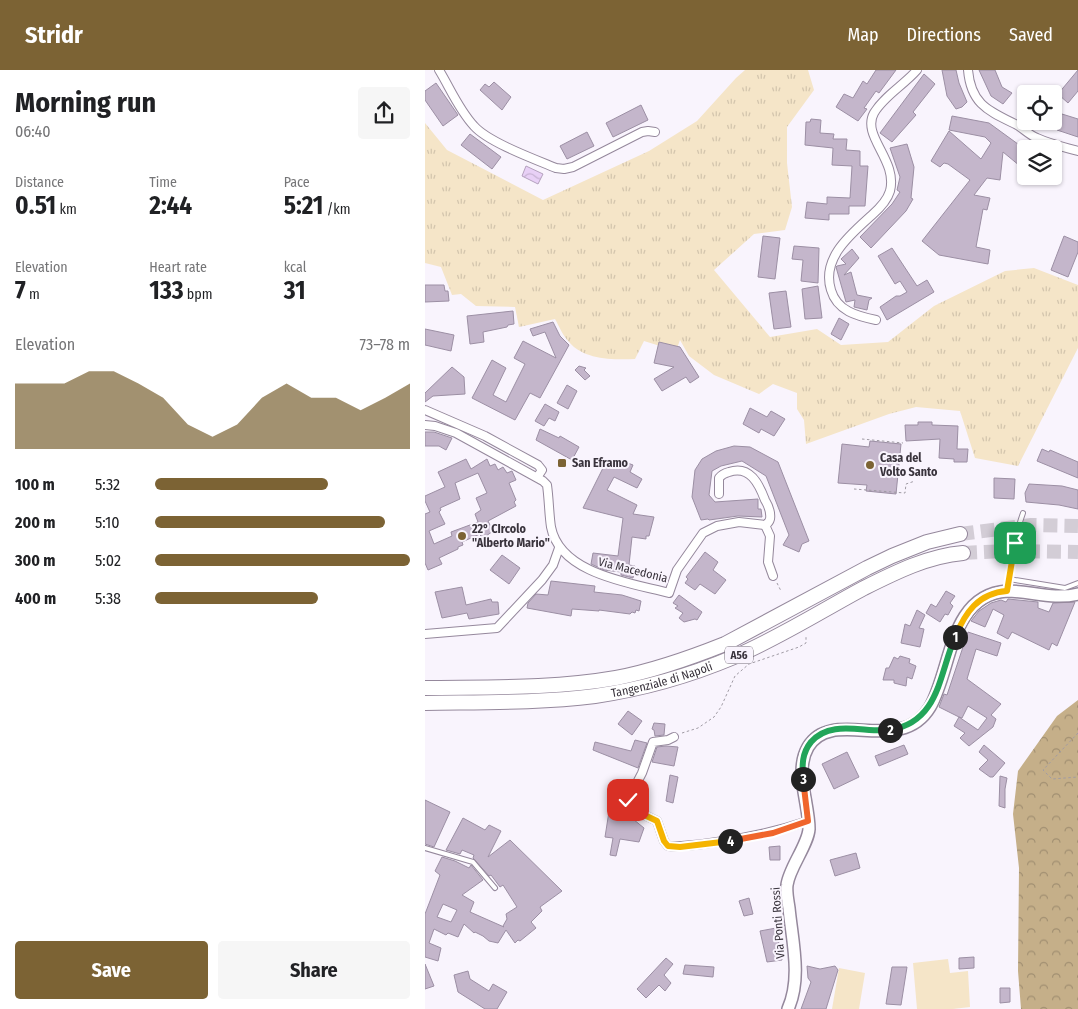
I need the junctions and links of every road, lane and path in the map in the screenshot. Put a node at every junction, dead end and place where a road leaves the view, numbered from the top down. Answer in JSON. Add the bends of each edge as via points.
{"nodes":[{"id":1,"x":439,"y":70,"type":"edge"},
{"id":2,"x":917,"y":70,"type":"edge"},
{"id":3,"x":968,"y":70,"type":"edge"},
{"id":4,"x":655,"y":132,"type":"dead end"},
{"id":5,"x":1078,"y":151,"type":"edge"},
{"id":6,"x":876,"y":320,"type":"dead end"},
{"id":7,"x":425,"y":410,"type":"edge"},
{"id":8,"x":425,"y":425,"type":"edge"},
{"id":9,"x":862,"y":439,"type":"dead end"},
{"id":10,"x":874,"y":440,"type":"junction"},
{"id":11,"x":903,"y":442,"type":"dead end"},
{"id":12,"x":874,"y":446,"type":"dead end"},
{"id":13,"x":538,"y":476,"type":"junction"},
{"id":14,"x":915,"y":481,"type":"dead end"},
{"id":15,"x":854,"y":489,"type":"dead end"},
{"id":16,"x":719,"y":494,"type":"dead end"},
{"id":17,"x":1023,"y":513,"type":"dead end"},
{"id":18,"x":765,"y":525,"type":"junction"},
{"id":19,"x":959,"y":534,"type":"tunnel mouth"},
{"id":20,"x":559,"y":548,"type":"junction"},
{"id":21,"x":963,"y":553,"type":"tunnel mouth"},
{"id":22,"x":773,"y":576,"type":"dead end"},
{"id":23,"x":1078,"y":583,"type":"edge"},
{"id":24,"x":1008,"y":585,"type":"junction"},
{"id":25,"x":1078,"y":594,"type":"edge"},
{"id":26,"x":425,"y":634,"type":"edge"},
{"id":27,"x":806,"y":635,"type":"dead end"},
{"id":28,"x":425,"y":688,"type":"edge"},
{"id":29,"x":425,"y":703,"type":"edge"},
{"id":30,"x":1078,"y":733,"type":"edge"},
{"id":31,"x":674,"y":737,"type":"joint"},
{"id":32,"x":1078,"y":777,"type":"edge"},
{"id":33,"x":808,"y":821,"type":"junction"},
{"id":34,"x":425,"y":848,"type":"edge"},
{"id":35,"x":495,"y":888,"type":"dead end"},
{"id":36,"x":788,"y":1009,"type":"edge"}],
"edges":[{"from":1,"to":4,"type":"street","via":[[479,131],[555,168],[573,167],[642,132]]},
{"from":2,"to":6,"type":"street","via":[[872,118],[872,133],[891,173],[888,197],[838,250],[830,270],[831,289],[841,306],[855,315]]},
{"from":3,"to":5,"type":"street","via":[[972,90],[992,113],[1041,139]]},
{"from":7,"to":13,"type":"street","via":[[485,436],[538,465],[542,470]]},
{"from":8,"to":13,"type":"street","via":[[456,433]]},
{"from":9,"to":10,"type":"path"},
{"from":10,"to":11,"type":"path"},
{"from":10,"to":12,"type":"path"},
{"from":13,"to":20,"type":"street","via":[[547,485],[551,528]]},
{"from":14,"to":15,"type":"path","via":[[906,484],[905,493]]},
{"from":16,"to":18,"type":"street","via":[[722,475],[738,469],[745,472],[759,484],[769,508],[769,523]]},
{"from":17,"to":24,"type":"lane","via":[[1017,527]]},
{"from":18,"to":20,"type":"street","name":"Via Macedonia","via":[[739,522],[717,526],[703,533],[677,570],[669,593],[595,574]]},
{"from":18,"to":22,"type":"street","via":[[770,536],[768,562]]},
{"from":19,"to":28,"type":"highway","name":"Tangenziale di Napoli","number":"A56","via":[[892,556],[725,644],[648,671],[591,681]]},
{"from":20,"to":26,"type":"street","via":[[553,565],[542,580],[497,628]]},
{"from":21,"to":29,"type":"highway","name":"Tangenziale di Napoli","number":"A56","via":[[936,557],[897,572],[735,657],[683,677],[595,696]]},
{"from":23,"to":24,"type":"lane","via":[[1065,588]]},
{"from":24,"to":25,"type":"street","name":"Via Ponti Rossi","via":[[1054,596]]},
{"from":24,"to":33,"type":"street","name":"Via Ponti Rossi","via":[[975,604],[963,617],[931,704],[915,722],[882,731],[833,729],[823,732],[808,746],[802,765]]},
{"from":27,"to":31,"type":"path","via":[[806,643],[799,647],[749,664],[735,676],[714,717],[698,728]]},
{"from":30,"to":32,"type":"path","via":[[1043,770],[1052,779]]},
{"from":31,"to":33,"type":"street","via":[[653,742],[628,799],[639,808],[638,812],[657,821],[666,845],[680,847],[730,841],[773,833]]},
{"from":33,"to":36,"type":"street","name":"Via Ponti Rossi","via":[[809,830],[787,885],[796,977]]},
{"from":34,"to":35,"type":"lane","via":[[473,862]]}]}
